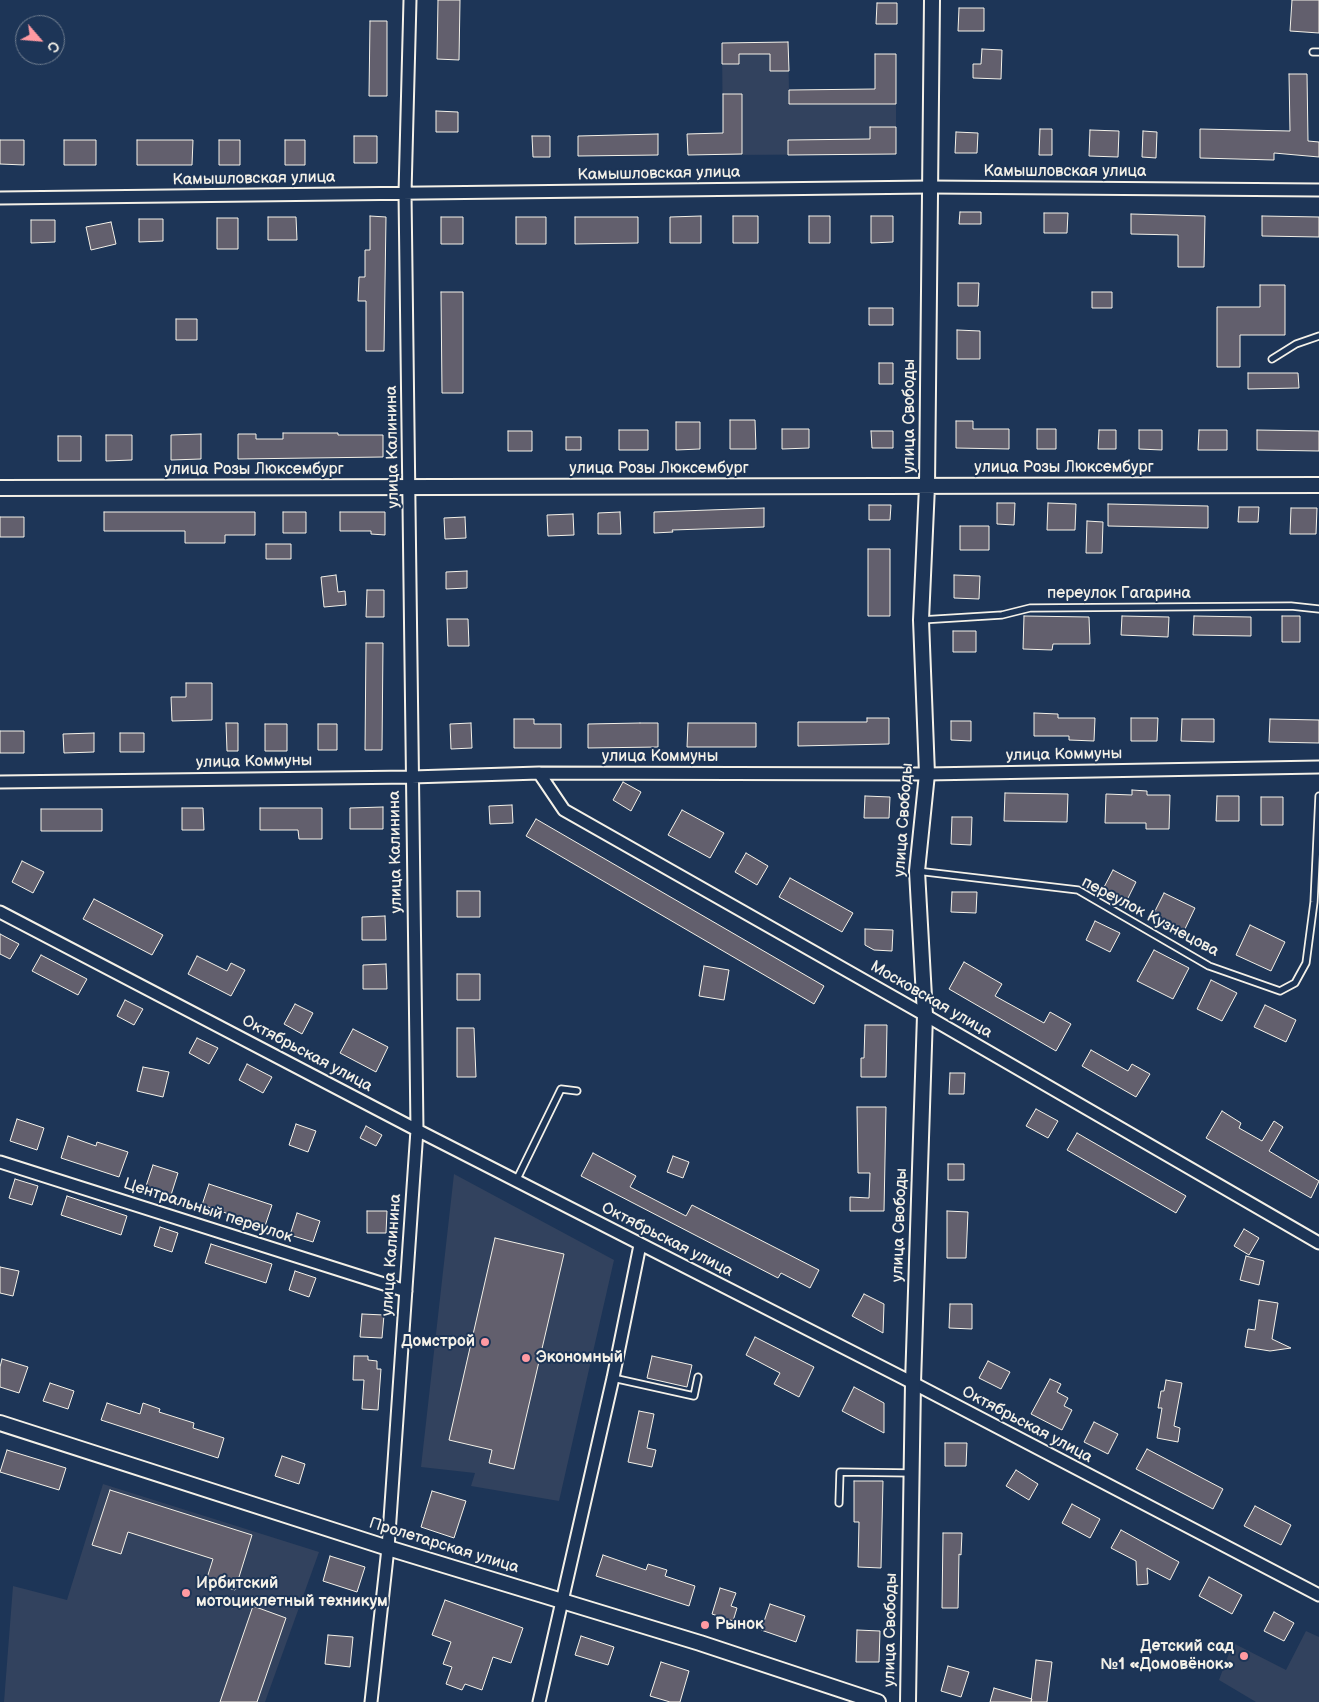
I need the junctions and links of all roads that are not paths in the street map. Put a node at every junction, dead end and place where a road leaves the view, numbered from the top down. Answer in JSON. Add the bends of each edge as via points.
{"nodes":[{"id":1,"x":410,"y":0,"type":"edge"},
{"id":2,"x":932,"y":0,"type":"edge"},
{"id":3,"x":930,"y":187,"type":"junction"},
{"id":4,"x":1319,"y":190,"type":"edge"},
{"id":5,"x":406,"y":193,"type":"junction"},
{"id":6,"x":0,"y":198,"type":"edge"},
{"id":7,"x":1319,"y":336,"type":"edge"},
{"id":8,"x":1272,"y":359,"type":"dead end"},
{"id":9,"x":1319,"y":485,"type":"edge"},
{"id":10,"x":927,"y":486,"type":"junction"},
{"id":11,"x":410,"y":487,"type":"junction"},
{"id":12,"x":0,"y":488,"type":"edge"},
{"id":13,"x":1319,"y":609,"type":"edge"},
{"id":14,"x":921,"y":620,"type":"junction"},
{"id":15,"x":1319,"y":768,"type":"edge"},
{"id":16,"x":539,"y":773,"type":"junction"},
{"id":17,"x":927,"y":774,"type":"junction"},
{"id":18,"x":412,"y":776,"type":"junction"},
{"id":19,"x":0,"y":782,"type":"edge"},
{"id":20,"x":1319,"y":796,"type":"edge"},
{"id":21,"x":917,"y":871,"type":"junction"},
{"id":22,"x":0,"y":912,"type":"edge"},
{"id":23,"x":925,"y":1015,"type":"junction"},
{"id":24,"x":577,"y":1091,"type":"dead end"},
{"id":25,"x":417,"y":1130,"type":"junction"},
{"id":26,"x":0,"y":1162,"type":"edge"},
{"id":27,"x":516,"y":1181,"type":"junction"},
{"id":28,"x":1319,"y":1244,"type":"edge"},
{"id":29,"x":640,"y":1245,"type":"junction"},
{"id":30,"x":406,"y":1292,"type":"junction"},
{"id":31,"x":698,"y":1376,"type":"dead end"},
{"id":32,"x":613,"y":1378,"type":"junction"},
{"id":33,"x":913,"y":1383,"type":"junction"},
{"id":34,"x":0,"y":1423,"type":"edge"},
{"id":35,"x":912,"y":1473,"type":"junction"},
{"id":36,"x":839,"y":1502,"type":"dead end"},
{"id":37,"x":388,"y":1548,"type":"junction"},
{"id":38,"x":1319,"y":1595,"type":"edge"},
{"id":39,"x":563,"y":1601,"type":"junction"},
{"id":40,"x":371,"y":1702,"type":"edge"},
{"id":41,"x":540,"y":1702,"type":"edge"},
{"id":42,"x":878,"y":1702,"type":"edge"},
{"id":43,"x":908,"y":1702,"type":"edge"}],
"edges":[{"from":1,"to":5,"type":"street","name":"улица Калинина"},
{"from":2,"to":3,"type":"street","name":"улица Свободы"},
{"from":3,"to":4,"type":"street","name":"Камышловская улица"},
{"from":3,"to":5,"type":"street","name":"Камышловская улица"},
{"from":3,"to":10,"type":"street","name":"улица Свободы"},
{"from":5,"to":6,"type":"street","name":"Камышловская улица"},
{"from":5,"to":11,"type":"street","name":"улица Калинина"},
{"from":7,"to":8,"type":"lane","via":[[1296,344]]},
{"from":9,"to":10,"type":"street","name":"улица Розы Люксембург"},
{"from":10,"to":11,"type":"street","name":"улица Розы Люксембург"},
{"from":10,"to":14,"type":"street","name":"улица Свободы"},
{"from":11,"to":12,"type":"street","name":"улица Розы Люксембург"},
{"from":11,"to":18,"type":"street","name":"улица Калинина"},
{"from":13,"to":14,"type":"lane","name":"переулок Гагарина","via":[[1291,606],[1030,608],[1002,615]]},
{"from":14,"to":17,"type":"street","name":"улица Свободы"},
{"from":15,"to":17,"type":"street","name":"улица Коммуны"},
{"from":16,"to":17,"type":"street","name":"улица Коммуны"},
{"from":16,"to":18,"type":"street","name":"улица Коммуны"},
{"from":16,"to":23,"type":"street","name":"Московская улица","via":[[564,810]]},
{"from":17,"to":21,"type":"street","name":"улица Свободы"},
{"from":18,"to":19,"type":"street","name":"улица Коммуны"},
{"from":18,"to":25,"type":"street","name":"улица Калинина"},
{"from":20,"to":21,"type":"lane","name":"переулок Кузнецова","via":[[1314,902],[1306,963],[1295,983],[1280,991],[1209,966],[1078,890]]},
{"from":21,"to":23,"type":"street","name":"улица Свободы"},
{"from":22,"to":25,"type":"street","name":"Октябрьская улица"},
{"from":23,"to":28,"type":"street","name":"Московская улица"},
{"from":23,"to":33,"type":"street","name":"улица Свободы"},
{"from":24,"to":27,"type":"lane","via":[[561,1089]]},
{"from":25,"to":27,"type":"street","name":"Октябрьская улица"},
{"from":25,"to":30,"type":"street","name":"улица Калинина"},
{"from":26,"to":30,"type":"street","name":"Центральный переулок"},
{"from":27,"to":29,"type":"street","name":"Октябрьская улица"},
{"from":29,"to":32,"type":"street"},
{"from":29,"to":33,"type":"street","name":"Октябрьская улица"},
{"from":30,"to":37,"type":"street","name":"улица Калинина"},
{"from":31,"to":32,"type":"lane","via":[[694,1396]]},
{"from":32,"to":39,"type":"street"},
{"from":33,"to":35,"type":"street","name":"улица Свободы"},
{"from":33,"to":38,"type":"street","name":"Октябрьская улица"},
{"from":34,"to":37,"type":"street","name":"Пролетарская улица"},
{"from":35,"to":36,"type":"lane","via":[[840,1472]]},
{"from":35,"to":43,"type":"street","name":"улица Свободы"},
{"from":37,"to":39,"type":"street","name":"Пролетарская улица"},
{"from":37,"to":40,"type":"street","name":"улица Калинина"},
{"from":39,"to":41,"type":"street"},
{"from":39,"to":42,"type":"street","name":"Пролетарская улица"}]}
